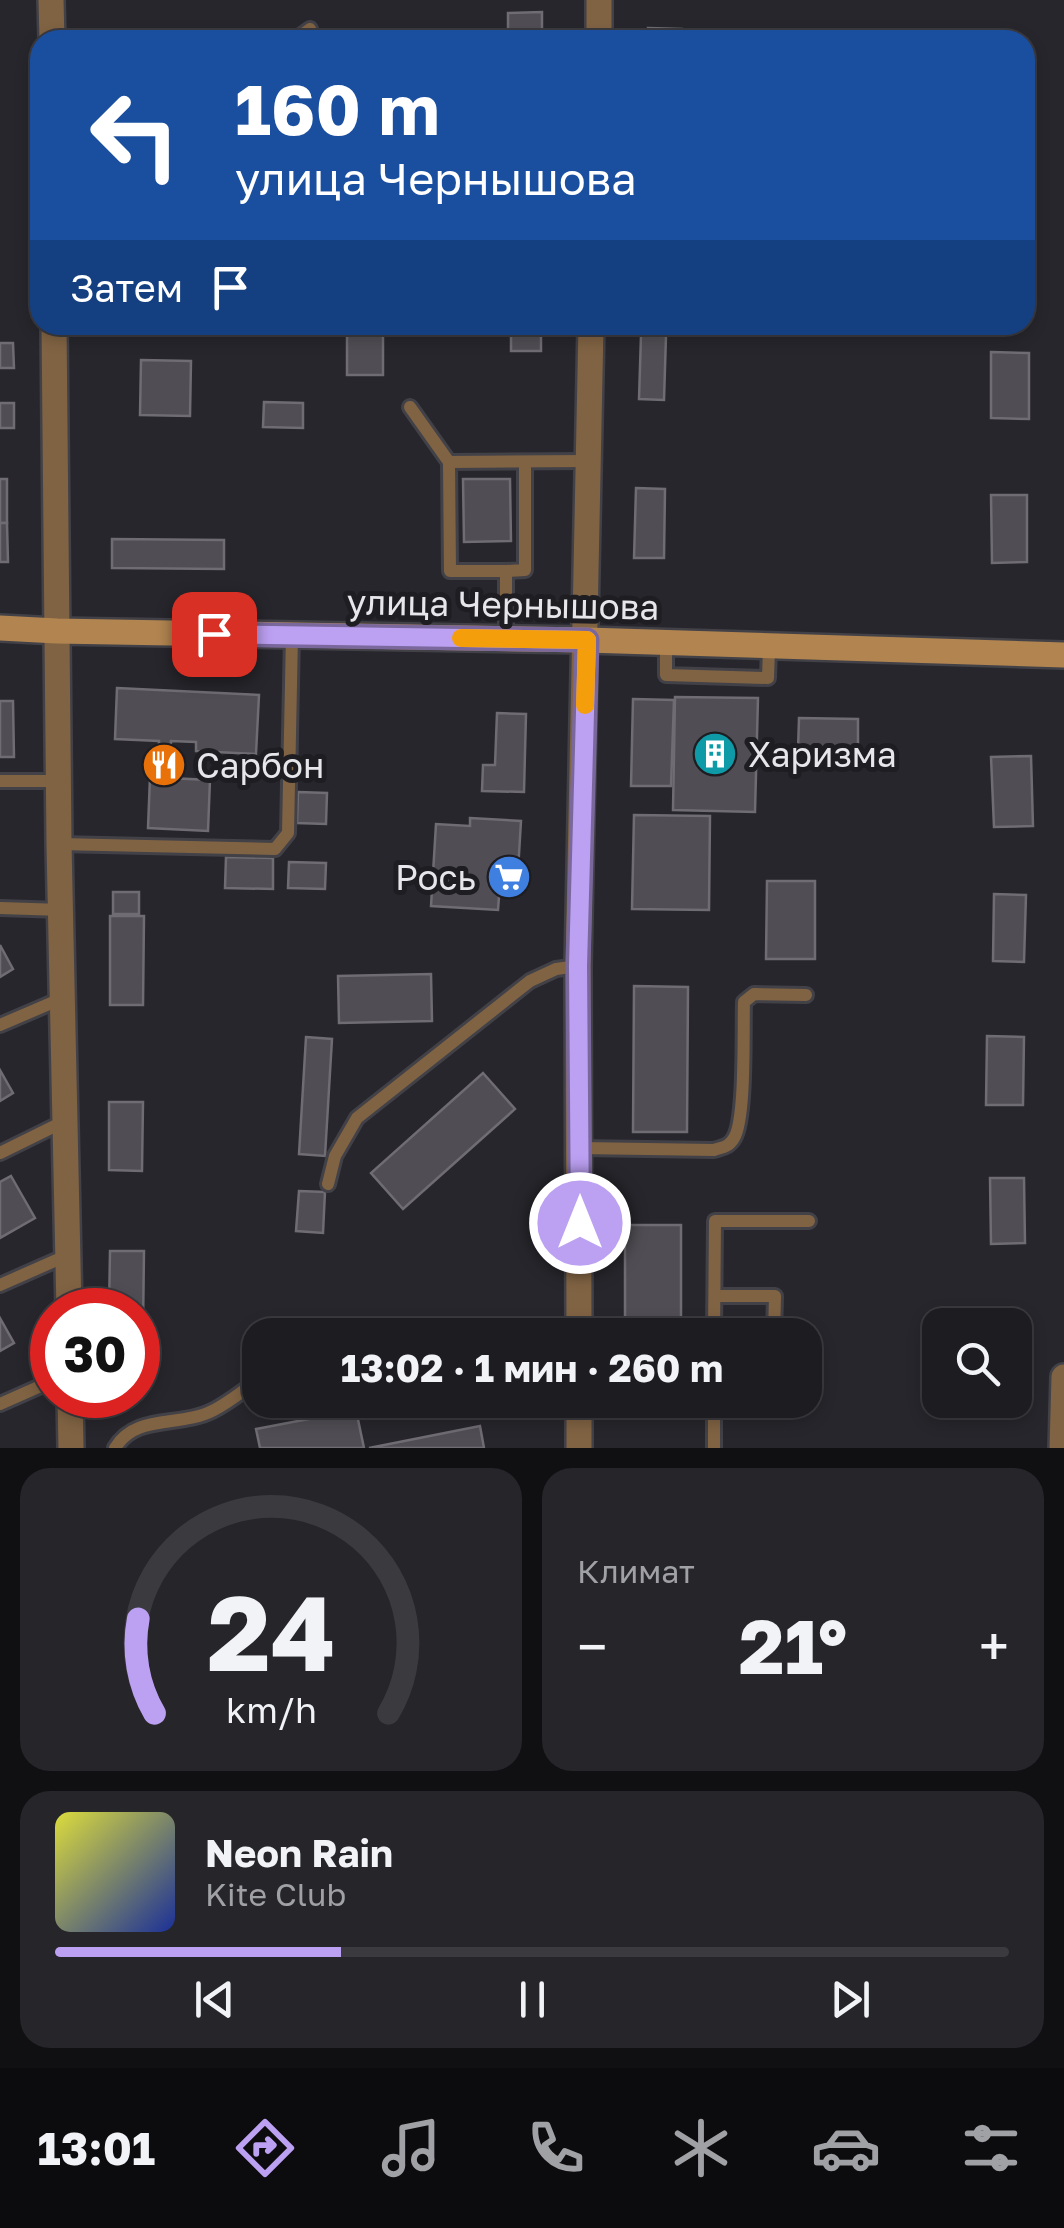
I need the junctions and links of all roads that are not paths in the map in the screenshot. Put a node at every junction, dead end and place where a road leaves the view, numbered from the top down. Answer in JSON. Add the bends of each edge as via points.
{"nodes":[{"id":1,"x":52,"y":0,"type":"edge"},
{"id":2,"x":600,"y":0,"type":"edge"},
{"id":3,"x":52,"y":30,"type":"edge"},
{"id":4,"x":599,"y":30,"type":"edge"},
{"id":5,"x":54,"y":335,"type":"edge"},
{"id":6,"x":591,"y":335,"type":"edge"},
{"id":7,"x":410,"y":408,"type":"dead end"},
{"id":8,"x":587,"y":461,"type":"junction"},
{"id":9,"x":449,"y":462,"type":"junction"},
{"id":10,"x":525,"y":462,"type":"junction"},
{"id":11,"x":506,"y":570,"type":"junction"},
{"id":12,"x":0,"y":628,"type":"edge"},
{"id":13,"x":57,"y":632,"type":"junction"},
{"id":14,"x":292,"y":635,"type":"junction"},
{"id":15,"x":506,"y":639,"type":"junction"},
{"id":16,"x":587,"y":640,"type":"junction"},
{"id":17,"x":1064,"y":655,"type":"edge"},
{"id":18,"x":0,"y":781,"type":"edge"},
{"id":19,"x":60,"y":782,"type":"junction"},
{"id":20,"x":60,"y":844,"type":"junction"},
{"id":21,"x":0,"y":908,"type":"edge"},
{"id":22,"x":62,"y":910,"type":"junction"},
{"id":23,"x":578,"y":966,"type":"junction"},
{"id":24,"x":806,"y":995,"type":"dead end"},
{"id":25,"x":63,"y":998,"type":"junction"},
{"id":26,"x":0,"y":1025,"type":"edge"},
{"id":27,"x":66,"y":1121,"type":"junction"},
{"id":28,"x":580,"y":1148,"type":"junction"},
{"id":29,"x":0,"y":1153,"type":"edge"},
{"id":30,"x":328,"y":1184,"type":"dead end"},
{"id":31,"x":809,"y":1222,"type":"dead end"},
{"id":32,"x":68,"y":1255,"type":"junction"},
{"id":33,"x":0,"y":1285,"type":"edge"},
{"id":34,"x":69,"y":1288,"type":"edge"},
{"id":35,"x":715,"y":1296,"type":"junction"},
{"id":36,"x":580,"y":1318,"type":"edge"},
{"id":37,"x":714,"y":1318,"type":"edge"},
{"id":38,"x":774,"y":1318,"type":"edge"},
{"id":39,"x":1064,"y":1377,"type":"edge"},
{"id":40,"x":30,"y":1391,"type":"edge"},
{"id":41,"x":242,"y":1391,"type":"edge"},
{"id":42,"x":0,"y":1404,"type":"edge"},
{"id":43,"x":70,"y":1418,"type":"edge"},
{"id":44,"x":580,"y":1418,"type":"edge"},
{"id":45,"x":714,"y":1418,"type":"edge"},
{"id":46,"x":71,"y":1448,"type":"edge"},
{"id":47,"x":115,"y":1448,"type":"edge"},
{"id":48,"x":580,"y":1448,"type":"edge"},
{"id":49,"x":714,"y":1448,"type":"edge"},
{"id":50,"x":1062,"y":1448,"type":"edge"}],
"edges":[{"from":1,"to":3,"type":"street"},
{"from":2,"to":4,"type":"street"},
{"from":5,"to":13,"type":"street"},
{"from":6,"to":8,"type":"street"},
{"from":7,"to":9,"type":"lane"},
{"from":8,"to":10,"type":"lane"},
{"from":8,"to":16,"type":"street"},
{"from":9,"to":10,"type":"lane"},
{"from":9,"to":11,"type":"lane","via":[[450,571]]},
{"from":10,"to":11,"type":"lane","via":[[525,570]]},
{"from":11,"to":15,"type":"lane"},
{"from":12,"to":13,"type":"street","name":"улица Чернышова"},
{"from":13,"to":14,"type":"street","name":"улица Чернышова"},
{"from":13,"to":19,"type":"street"},
{"from":14,"to":15,"type":"street","name":"улица Чернышова"},
{"from":14,"to":20,"type":"lane","via":[[288,833],[275,849]]},
{"from":15,"to":16,"type":"street","name":"улица Чернышова"},
{"from":16,"to":17,"type":"street","name":"улица Чернышова"},
{"from":16,"to":23,"type":"street"},
{"from":18,"to":19,"type":"lane"},
{"from":19,"to":20,"type":"street"},
{"from":20,"to":22,"type":"street"},
{"from":21,"to":22,"type":"lane"},
{"from":22,"to":25,"type":"street"},
{"from":23,"to":28,"type":"street"},
{"from":23,"to":30,"type":"lane","via":[[530,981],[357,1118]]},
{"from":24,"to":28,"type":"lane","via":[[754,994],[744,1002],[740,1112],[728,1146]]},
{"from":25,"to":26,"type":"lane"},
{"from":25,"to":27,"type":"street"},
{"from":27,"to":29,"type":"lane"},
{"from":27,"to":32,"type":"street"},
{"from":28,"to":36,"type":"street"},
{"from":31,"to":35,"type":"lane","via":[[715,1221]]},
{"from":32,"to":33,"type":"lane"},
{"from":32,"to":34,"type":"street"},
{"from":35,"to":37,"type":"lane"},
{"from":35,"to":38,"type":"lane","via":[[775,1296]]},
{"from":39,"to":50,"type":"street"},
{"from":40,"to":42,"type":"lane"},
{"from":41,"to":47,"type":"lane","via":[[214,1410],[124,1433]]},
{"from":43,"to":46,"type":"street"},
{"from":44,"to":48,"type":"street"},
{"from":45,"to":49,"type":"lane"}]}
